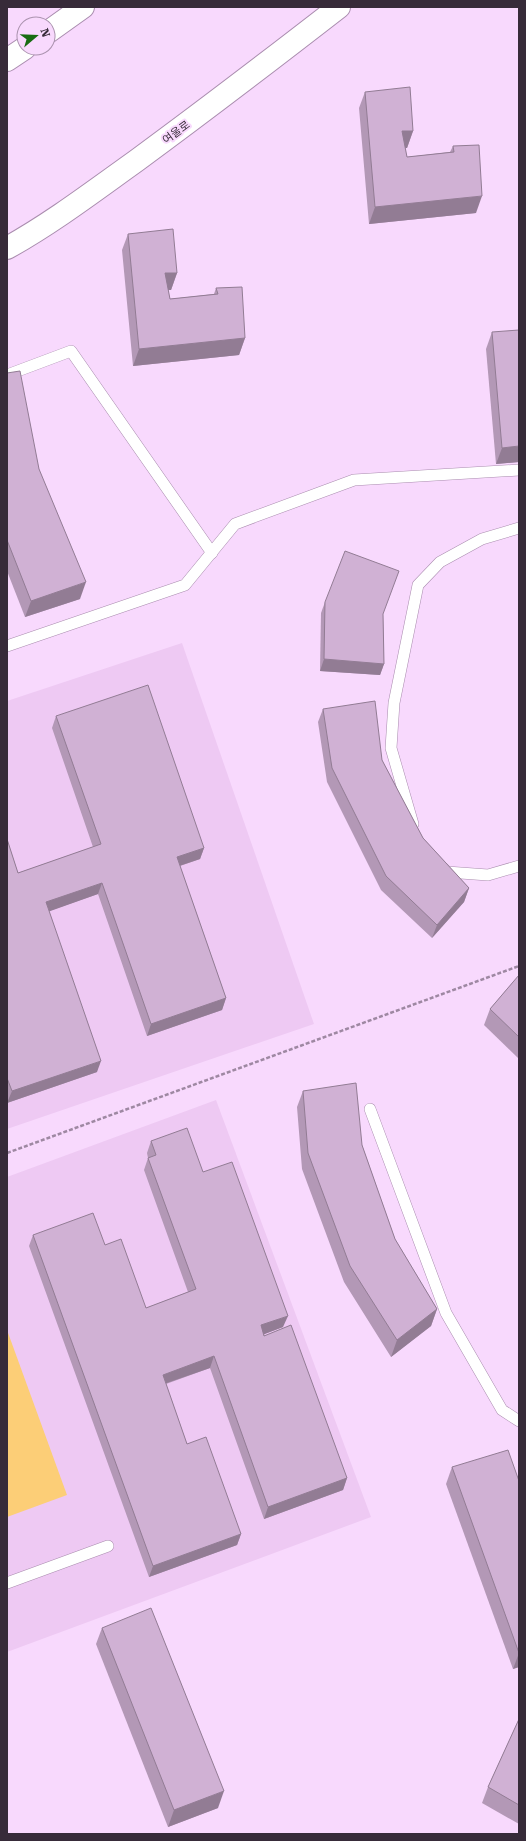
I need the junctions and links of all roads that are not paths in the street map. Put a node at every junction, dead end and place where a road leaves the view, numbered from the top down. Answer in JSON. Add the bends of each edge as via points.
{"nodes":[{"id":1,"x":83,"y":7,"type":"edge"},
{"id":2,"x":339,"y":7,"type":"edge"},
{"id":3,"x":56,"y":26,"type":"edge"},
{"id":4,"x":16,"y":54,"type":"edge"},
{"id":5,"x":7,"y":60,"type":"edge"},
{"id":6,"x":7,"y":248,"type":"edge"},
{"id":7,"x":7,"y":375,"type":"edge"},
{"id":8,"x":519,"y":470,"type":"edge"},
{"id":9,"x":519,"y":528,"type":"edge"},
{"id":10,"x":212,"y":553,"type":"junction"},
{"id":11,"x":7,"y":646,"type":"edge"},
{"id":12,"x":420,"y":834,"type":"edge"},
{"id":13,"x":438,"y":860,"type":"edge"},
{"id":14,"x":519,"y":866,"type":"edge"},
{"id":15,"x":370,"y":1109,"type":"dead end"},
{"id":16,"x":519,"y":1421,"type":"edge"},
{"id":17,"x":108,"y":1546,"type":"dead end"},
{"id":18,"x":7,"y":1583,"type":"edge"}],
"edges":[{"from":1,"to":3,"type":"street"},
{"from":2,"to":6,"type":"street","name":"여울로","via":[[209,108],[98,188]]},
{"from":4,"to":5,"type":"street"},
{"from":7,"to":10,"type":"lane","via":[[71,351]]},
{"from":8,"to":10,"type":"lane","via":[[354,480],[235,524]]},
{"from":9,"to":12,"type":"lane","via":[[482,539],[440,562],[418,585],[394,703],[391,748],[410,818]]},
{"from":10,"to":11,"type":"lane","via":[[185,585]]},
{"from":13,"to":14,"type":"lane","via":[[446,872],[488,875]]},
{"from":15,"to":16,"type":"lane","via":[[446,1313],[502,1410]]},
{"from":17,"to":18,"type":"lane"}]}
